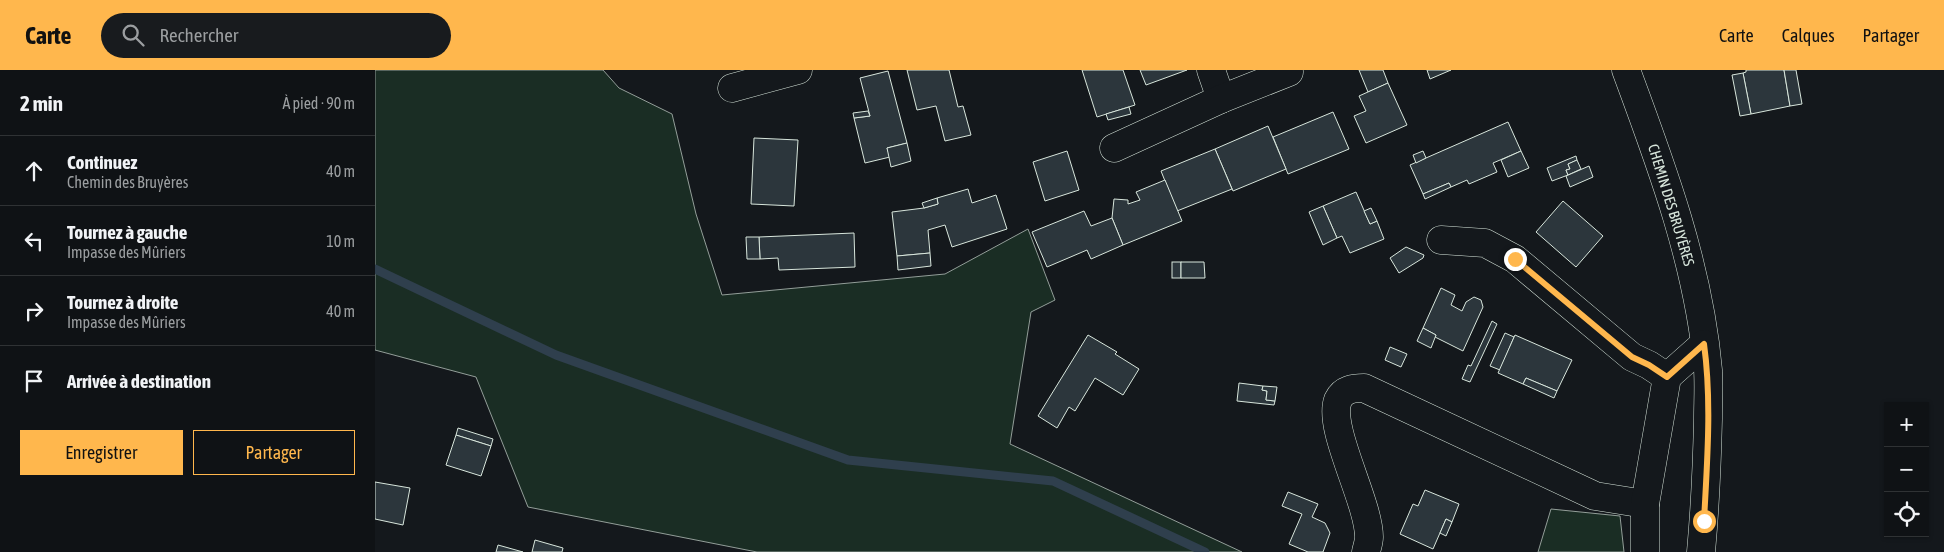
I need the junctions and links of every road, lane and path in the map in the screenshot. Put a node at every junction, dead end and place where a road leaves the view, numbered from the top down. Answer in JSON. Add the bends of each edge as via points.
{"nodes":[{"id":1,"x":798,"y":70,"type":"edge"},
{"id":2,"x":1211,"y":70,"type":"edge"},
{"id":3,"x":1626,"y":70,"type":"edge"},
{"id":4,"x":1289,"y":72,"type":"dead end"},
{"id":5,"x":732,"y":88,"type":"dead end"},
{"id":6,"x":1221,"y":98,"type":"junction"},
{"id":7,"x":1114,"y":148,"type":"dead end"},
{"id":8,"x":1441,"y":240,"type":"dead end"},
{"id":9,"x":1704,"y":344,"type":"junction"},
{"id":10,"x":1667,"y":377,"type":"junction"},
{"id":11,"x":1645,"y":504,"type":"junction"},
{"id":12,"x":1366,"y":552,"type":"edge"},
{"id":13,"x":1645,"y":552,"type":"edge"},
{"id":14,"x":1701,"y":552,"type":"edge"}],
"edges":[{"from":1,"to":5,"type":"street"},
{"from":2,"to":6,"type":"street"},
{"from":3,"to":9,"type":"street","name":"CHEMIN DES BRUYÈRES","via":[[1684,238],[1699,303]]},
{"from":4,"to":6,"type":"street"},
{"from":6,"to":7,"type":"street"},
{"from":8,"to":10,"type":"street","via":[[1485,243],[1515,259],[1632,357]]},
{"from":9,"to":10,"type":"street"},
{"from":9,"to":14,"type":"street","name":"CHEMIN DES BRUYÈRES","via":[[1708,371],[1707,460]]},
{"from":10,"to":11,"type":"street"},
{"from":11,"to":12,"type":"street","via":[[1595,496],[1364,388],[1353,388],[1343,392],[1338,400],[1337,425],[1364,509],[1369,538]]},
{"from":11,"to":13,"type":"street"}]}
